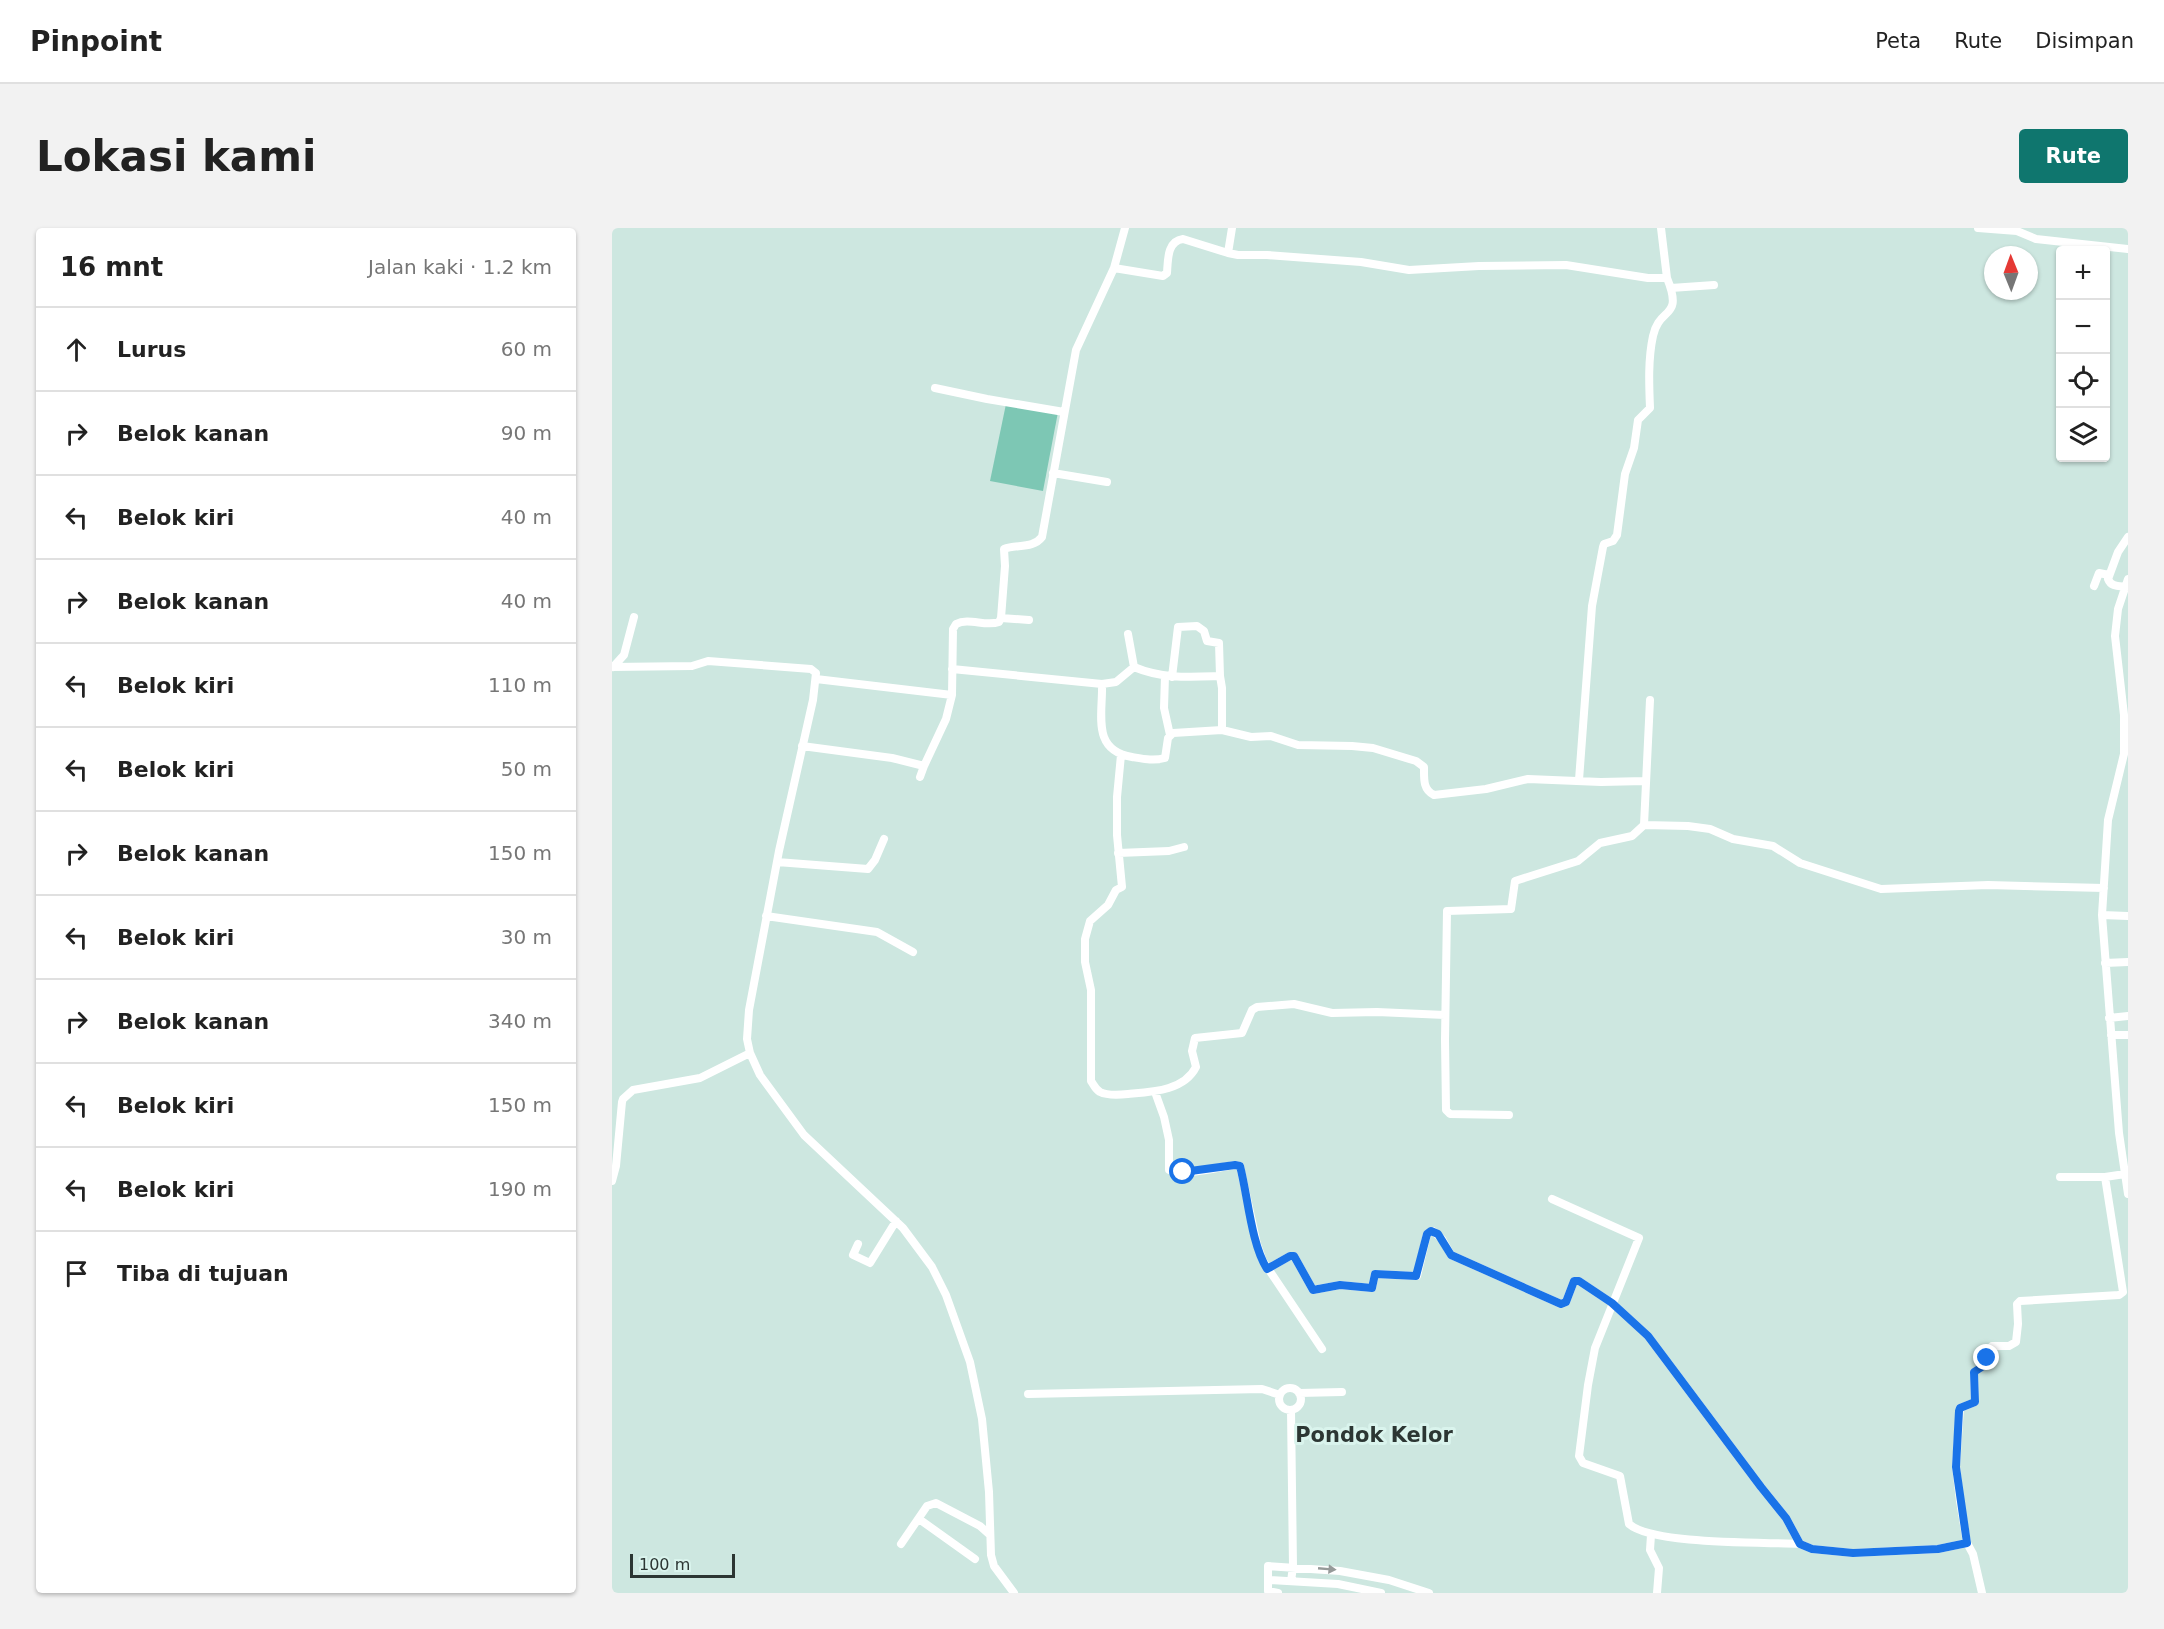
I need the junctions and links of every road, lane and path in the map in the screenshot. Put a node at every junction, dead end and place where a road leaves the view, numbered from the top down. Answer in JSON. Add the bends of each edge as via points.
{"nodes":[{"id":1,"x":1125,"y":228,"type":"edge"},
{"id":2,"x":1232,"y":228,"type":"edge"},
{"id":3,"x":1661,"y":228,"type":"edge"},
{"id":4,"x":1978,"y":228,"type":"edge"},
{"id":5,"x":2128,"y":249,"type":"edge"},
{"id":6,"x":1228,"y":253,"type":"junction"},
{"id":7,"x":1114,"y":268,"type":"junction"},
{"id":8,"x":1667,"y":278,"type":"junction"},
{"id":9,"x":1714,"y":285,"type":"dead end"},
{"id":10,"x":1671,"y":288,"type":"junction"},
{"id":11,"x":935,"y":388,"type":"dead end"},
{"id":12,"x":1064,"y":412,"type":"junction"},
{"id":13,"x":1053,"y":472,"type":"junction"},
{"id":14,"x":1107,"y":482,"type":"dead end"},
{"id":15,"x":2128,"y":537,"type":"edge"},
{"id":16,"x":2109,"y":575,"type":"junction"},
{"id":17,"x":2127,"y":583,"type":"edge"},
{"id":18,"x":2094,"y":586,"type":"dead end"},
{"id":19,"x":634,"y":617,"type":"dead end"},
{"id":20,"x":1001,"y":618,"type":"junction"},
{"id":21,"x":1029,"y":620,"type":"dead end"},
{"id":22,"x":1128,"y":634,"type":"dead end"},
{"id":23,"x":612,"y":667,"type":"edge"},
{"id":24,"x":1134,"y":667,"type":"junction"},
{"id":25,"x":952,"y":669,"type":"junction"},
{"id":26,"x":1169,"y":676,"type":"junction"},
{"id":27,"x":1220,"y":676,"type":"junction"},
{"id":28,"x":816,"y":679,"type":"junction"},
{"id":29,"x":1102,"y":684,"type":"junction"},
{"id":30,"x":952,"y":695,"type":"junction"},
{"id":31,"x":1650,"y":700,"type":"dead end"},
{"id":32,"x":1222,"y":730,"type":"junction"},
{"id":33,"x":1170,"y":735,"type":"junction"},
{"id":34,"x":802,"y":746,"type":"junction"},
{"id":35,"x":1121,"y":755,"type":"junction"},
{"id":36,"x":924,"y":766,"type":"junction"},
{"id":37,"x":920,"y":777,"type":"dead end"},
{"id":38,"x":1579,"y":780,"type":"junction"},
{"id":39,"x":1646,"y":781,"type":"junction"},
{"id":40,"x":1644,"y":825,"type":"junction"},
{"id":41,"x":884,"y":839,"type":"dead end"},
{"id":42,"x":1184,"y":847,"type":"dead end"},
{"id":43,"x":1118,"y":853,"type":"junction"},
{"id":44,"x":777,"y":862,"type":"junction"},
{"id":45,"x":2104,"y":888,"type":"junction"},
{"id":46,"x":2102,"y":915,"type":"junction"},
{"id":47,"x":766,"y":916,"type":"junction"},
{"id":48,"x":2128,"y":916,"type":"edge"},
{"id":49,"x":913,"y":952,"type":"dead end"},
{"id":50,"x":2128,"y":962,"type":"edge"},
{"id":51,"x":2105,"y":963,"type":"junction"},
{"id":52,"x":1445,"y":1015,"type":"junction"},
{"id":53,"x":2128,"y":1016,"type":"edge"},
{"id":54,"x":2109,"y":1017,"type":"junction"},
{"id":55,"x":2111,"y":1035,"type":"junction"},
{"id":56,"x":2128,"y":1035,"type":"edge"},
{"id":57,"x":750,"y":1053,"type":"junction"},
{"id":58,"x":1155,"y":1092,"type":"junction"},
{"id":59,"x":1509,"y":1115,"type":"dead end"},
{"id":60,"x":2124,"y":1133,"type":"edge"},
{"id":61,"x":2125,"y":1174,"type":"junction"},
{"id":62,"x":2060,"y":1177,"type":"dead end"},
{"id":63,"x":2105,"y":1177,"type":"junction"},
{"id":64,"x":612,"y":1181,"type":"edge"},
{"id":65,"x":2128,"y":1194,"type":"edge"},
{"id":66,"x":1552,"y":1199,"type":"dead end"},
{"id":67,"x":896,"y":1221,"type":"junction"},
{"id":68,"x":858,"y":1244,"type":"dead end"},
{"id":69,"x":1267,"y":1269,"type":"junction"},
{"id":70,"x":1612,"y":1303,"type":"junction"},
{"id":71,"x":1322,"y":1349,"type":"dead end"},
{"id":72,"x":1342,"y":1392,"type":"dead end"},
{"id":73,"x":1299,"y":1393,"type":"junction"},
{"id":74,"x":1029,"y":1394,"type":"dead end"},
{"id":75,"x":1280,"y":1395,"type":"junction"},
{"id":76,"x":1291,"y":1410,"type":"junction"},
{"id":77,"x":919,"y":1519,"type":"junction"},
{"id":78,"x":989,"y":1534,"type":"junction"},
{"id":79,"x":1651,"y":1535,"type":"junction"},
{"id":80,"x":1967,"y":1543,"type":"junction"},
{"id":81,"x":901,"y":1544,"type":"dead end"},
{"id":82,"x":1800,"y":1544,"type":"junction"},
{"id":83,"x":975,"y":1559,"type":"dead end"},
{"id":84,"x":1293,"y":1567,"type":"junction"},
{"id":85,"x":1268,"y":1580,"type":"junction"},
{"id":86,"x":1291,"y":1581,"type":"junction"},
{"id":87,"x":1014,"y":1593,"type":"edge"},
{"id":88,"x":1278,"y":1593,"type":"edge"},
{"id":89,"x":1380,"y":1593,"type":"edge"},
{"id":90,"x":1429,"y":1593,"type":"edge"},
{"id":91,"x":1657,"y":1593,"type":"edge"},
{"id":92,"x":1982,"y":1593,"type":"edge"}],
"edges":[{"from":1,"to":7,"type":"street"},
{"from":2,"to":6,"type":"street"},
{"from":3,"to":8,"type":"street"},
{"from":4,"to":5,"type":"street"},
{"from":6,"to":7,"type":"street","via":[[1182,239],[1172,244],[1167,273],[1163,276]]},
{"from":6,"to":8,"type":"street","via":[[1369,263],[1409,270],[1566,266]]},
{"from":7,"to":12,"type":"street","via":[[1076,350]]},
{"from":8,"to":10,"type":"street"},
{"from":9,"to":10,"type":"street"},
{"from":10,"to":38,"type":"street","via":[[1672,308],[1659,320],[1653,334],[1650,408],[1638,420],[1625,474],[1617,535],[1604,544],[1595,583]]},
{"from":11,"to":12,"type":"street"},
{"from":12,"to":13,"type":"street"},
{"from":13,"to":14,"type":"street"},
{"from":13,"to":20,"type":"street","via":[[1042,537],[1032,545],[1004,549]]},
{"from":15,"to":16,"type":"street"},
{"from":16,"to":17,"type":"street","via":[[2111,584]]},
{"from":16,"to":18,"type":"street","via":[[2099,573]]},
{"from":17,"to":45,"type":"street","via":[[2118,609],[2115,636],[2124,754],[2108,820]]},
{"from":19,"to":23,"type":"street","via":[[624,655]]},
{"from":20,"to":21,"type":"street"},
{"from":20,"to":25,"type":"street","via":[[997,624],[956,624]]},
{"from":22,"to":24,"type":"street"},
{"from":23,"to":28,"type":"street","via":[[692,666],[708,661],[811,669]]},
{"from":24,"to":26,"type":"street"},
{"from":24,"to":29,"type":"street","via":[[1116,682]]},
{"from":25,"to":29,"type":"street"},
{"from":25,"to":30,"type":"street"},
{"from":26,"to":27,"type":"street"},
{"from":26,"to":27,"type":"street","via":[[1178,627],[1197,626],[1204,631],[1207,641],[1219,643]]},
{"from":26,"to":33,"type":"street","via":[[1164,708]]},
{"from":27,"to":32,"type":"street"},
{"from":28,"to":30,"type":"street"},
{"from":28,"to":34,"type":"street"},
{"from":29,"to":35,"type":"street","via":[[1102,734]]},
{"from":30,"to":36,"type":"street","via":[[946,719]]},
{"from":31,"to":39,"type":"street"},
{"from":32,"to":33,"type":"street"},
{"from":32,"to":38,"type":"street","via":[[1271,736],[1298,745],[1373,748],[1416,761],[1424,767],[1428,793],[1434,795],[1528,779]]},
{"from":33,"to":35,"type":"street","via":[[1166,758],[1148,760]]},
{"from":34,"to":36,"type":"street"},
{"from":34,"to":44,"type":"street"},
{"from":35,"to":43,"type":"street"},
{"from":36,"to":37,"type":"street"},
{"from":38,"to":39,"type":"street"},
{"from":39,"to":40,"type":"street"},
{"from":40,"to":45,"type":"street","via":[[1710,829],[1733,839],[1773,846],[1800,863],[1881,889],[1988,885]]},
{"from":40,"to":52,"type":"street","via":[[1632,836],[1600,843],[1578,861],[1515,882],[1510,909],[1447,911]]},
{"from":41,"to":44,"type":"street","via":[[868,868]]},
{"from":42,"to":43,"type":"street"},
{"from":43,"to":58,"type":"street","via":[[1122,887],[1090,921],[1085,939],[1091,990],[1091,1081],[1101,1093]]},
{"from":44,"to":47,"type":"street"},
{"from":45,"to":46,"type":"street"},
{"from":46,"to":48,"type":"street"},
{"from":46,"to":51,"type":"street"},
{"from":47,"to":49,"type":"street","via":[[877,932]]},
{"from":47,"to":57,"type":"street","via":[[747,1017]]},
{"from":50,"to":51,"type":"street"},
{"from":51,"to":54,"type":"street"},
{"from":52,"to":58,"type":"street","via":[[1332,1013],[1291,1004],[1257,1007],[1242,1033],[1195,1038],[1194,1071],[1181,1083]]},
{"from":52,"to":59,"type":"street","via":[[1447,1112]]},
{"from":53,"to":54,"type":"street"},
{"from":54,"to":55,"type":"street"},
{"from":55,"to":56,"type":"street"},
{"from":55,"to":60,"type":"street"},
{"from":57,"to":64,"type":"street","via":[[700,1078],[628,1092],[622,1102]]},
{"from":57,"to":67,"type":"street","via":[[760,1075],[804,1135]]},
{"from":58,"to":69,"type":"street","via":[[1169,1140],[1169,1170],[1173,1173],[1240,1166],[1257,1244]]},
{"from":60,"to":61,"type":"street"},
{"from":61,"to":63,"type":"street"},
{"from":61,"to":65,"type":"street"},
{"from":62,"to":63,"type":"street"},
{"from":63,"to":80,"type":"street","via":[[2123,1292],[2020,1301],[2016,1342],[1992,1346],[1985,1365],[1974,1372],[1975,1402],[1959,1411],[1956,1467]]},
{"from":66,"to":70,"type":"street","via":[[1639,1238]]},
{"from":67,"to":68,"type":"street","via":[[872,1263],[853,1254]]},
{"from":67,"to":78,"type":"street","via":[[933,1267],[970,1362],[982,1419]]},
{"from":69,"to":70,"type":"street","via":[[1294,1256],[1313,1290],[1340,1285],[1371,1288],[1375,1274],[1417,1276],[1427,1234],[1433,1231],[1451,1255],[1540,1295],[1565,1303],[1576,1280]]},
{"from":69,"to":71,"type":"street"},
{"from":70,"to":79,"type":"street","via":[[1595,1348],[1579,1456],[1589,1467],[1620,1476],[1629,1524]]},
{"from":70,"to":82,"type":"street","via":[[1667,1360],[1786,1518]]},
{"from":72,"to":73,"type":"street"},
{"from":73,"to":75,"type":"street","via":[[1293,1388]]},
{"from":73,"to":76,"type":"street","via":[[1298,1407]]},
{"from":74,"to":75,"type":"street","via":[[1262,1389]]},
{"from":75,"to":76,"type":"street","via":[[1279,1402]]},
{"from":76,"to":84,"type":"street"},
{"from":77,"to":78,"type":"street","via":[[927,1506],[936,1503]]},
{"from":77,"to":81,"type":"street"},
{"from":77,"to":83,"type":"street"},
{"from":78,"to":87,"type":"street","via":[[994,1566]]},
{"from":79,"to":82,"type":"street"},
{"from":79,"to":91,"type":"street","via":[[1650,1550],[1659,1568]]},
{"from":80,"to":82,"type":"street","via":[[1938,1549],[1853,1553]]},
{"from":80,"to":92,"type":"street","via":[[1974,1554]]},
{"from":84,"to":85,"type":"street","via":[[1268,1566]]},
{"from":84,"to":86,"type":"street"},
{"from":84,"to":90,"type":"street","one_way":true,"via":[[1389,1580]]},
{"from":85,"to":86,"type":"street"},
{"from":85,"to":88,"type":"street","via":[[1268,1591]]},
{"from":86,"to":89,"type":"street","via":[[1338,1584]]}]}
